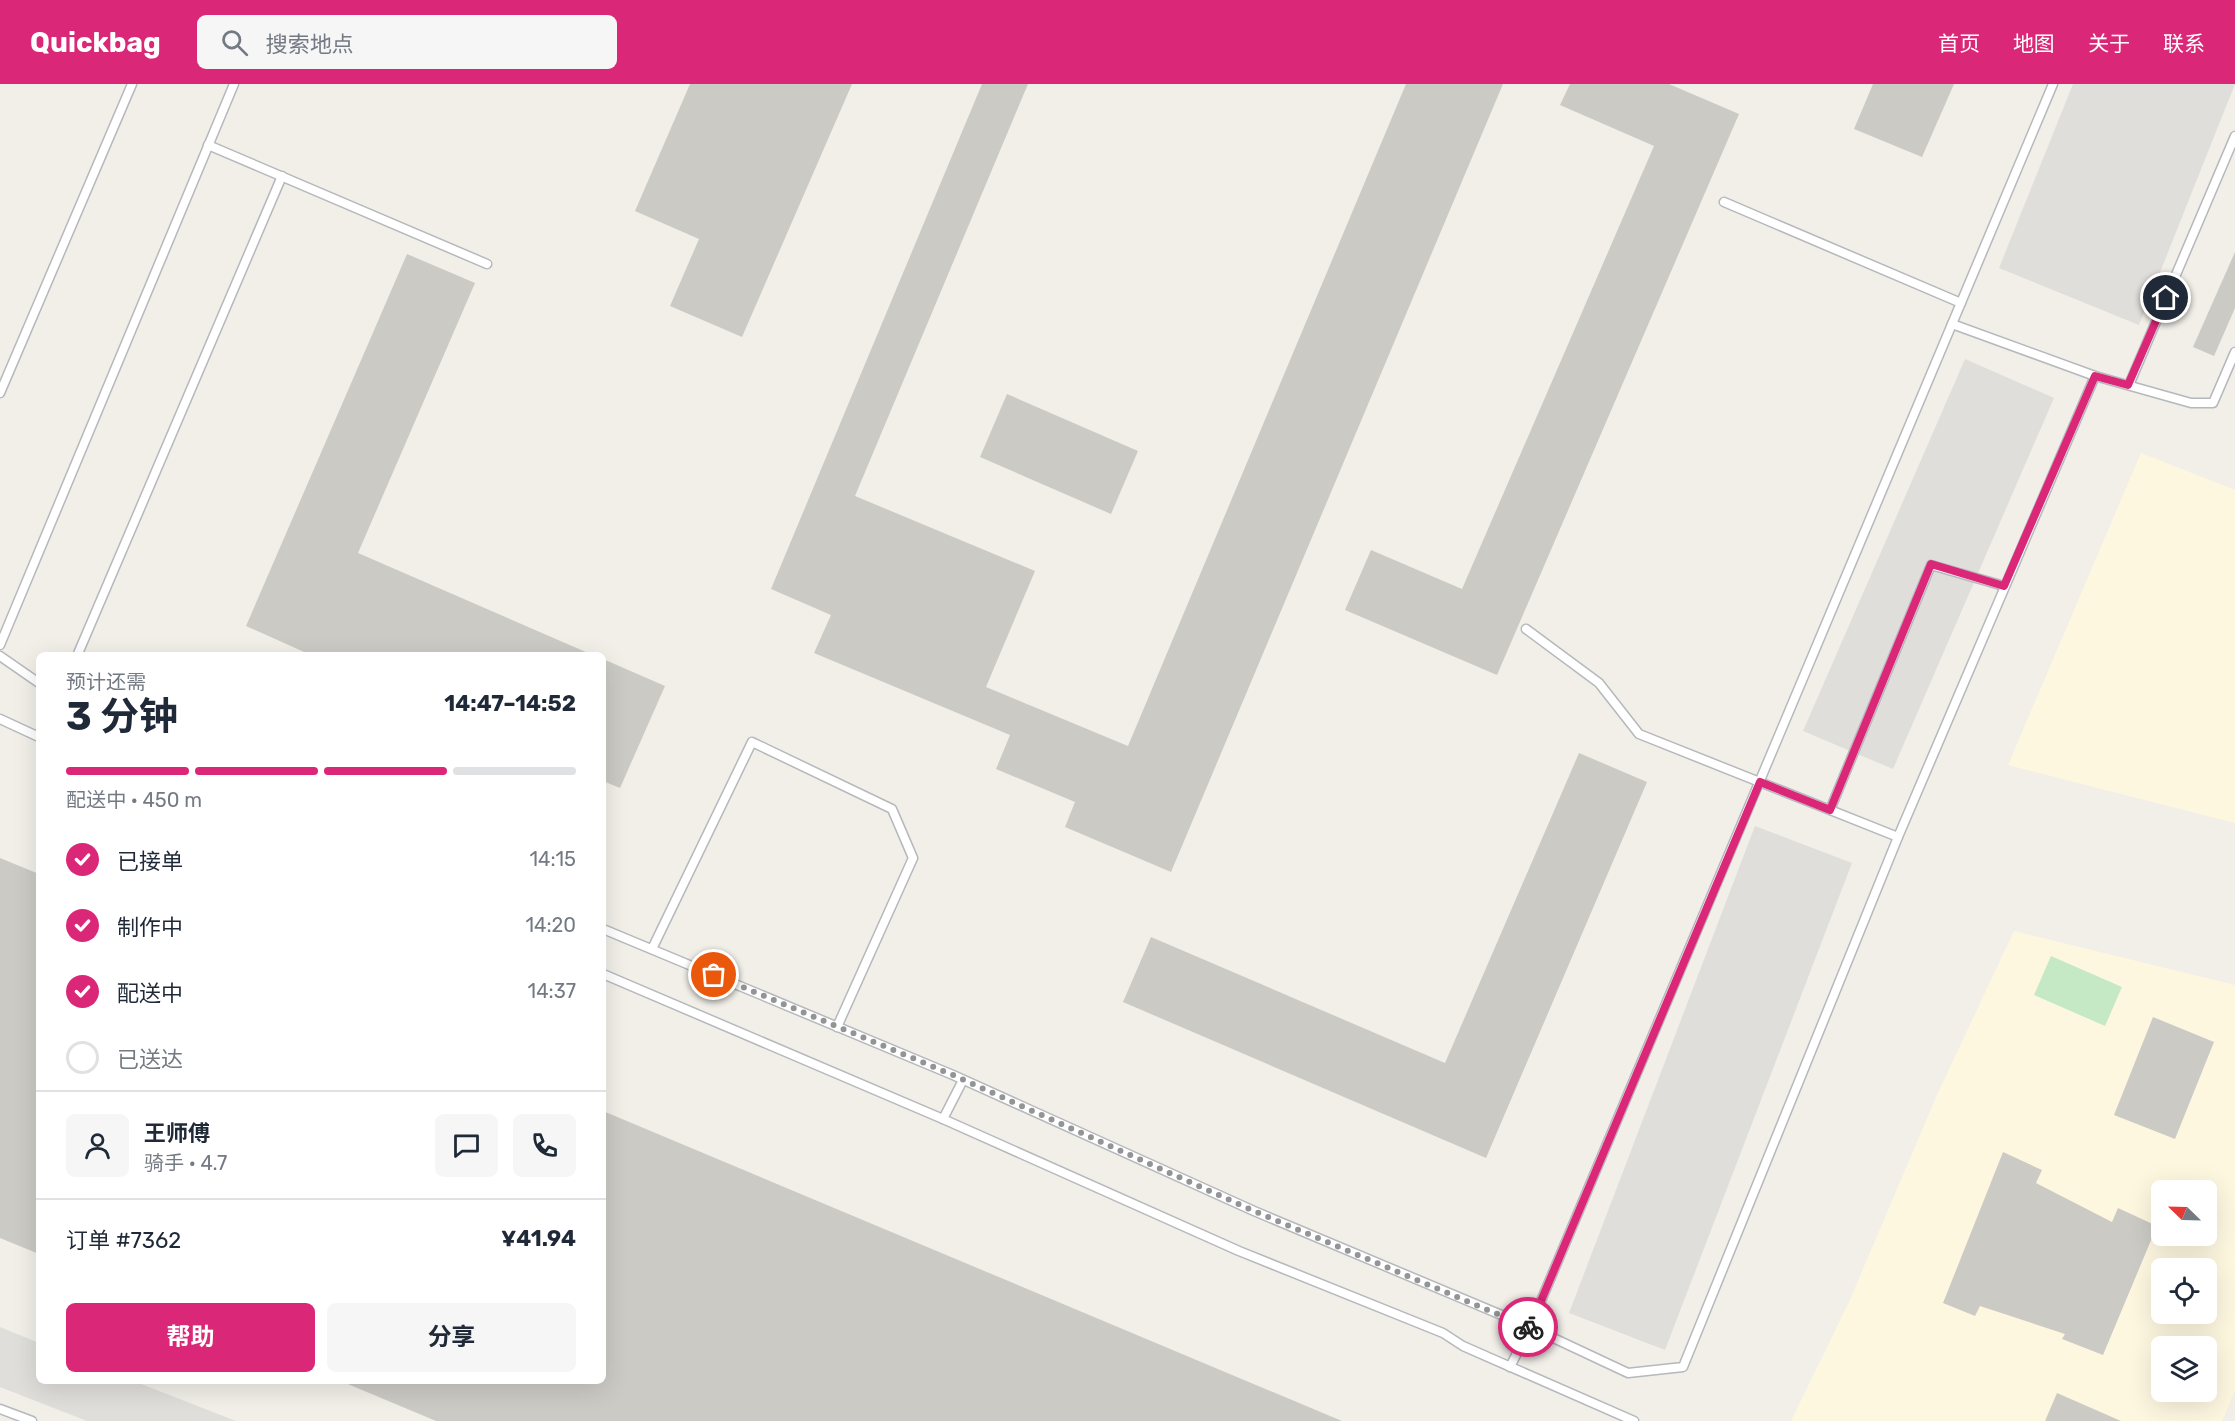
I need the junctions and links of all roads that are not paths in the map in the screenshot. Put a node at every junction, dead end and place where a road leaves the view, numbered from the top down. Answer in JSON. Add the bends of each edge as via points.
{"nodes":[{"id":1,"x":132,"y":84,"type":"edge"},
{"id":2,"x":234,"y":84,"type":"edge"},
{"id":3,"x":2053,"y":84,"type":"edge"},
{"id":4,"x":2235,"y":136,"type":"edge"},
{"id":5,"x":208,"y":145,"type":"junction"},
{"id":6,"x":282,"y":176,"type":"junction"},
{"id":7,"x":1724,"y":202,"type":"dead end"},
{"id":8,"x":488,"y":264,"type":"dead end"},
{"id":9,"x":1961,"y":303,"type":"junction"},
{"id":10,"x":1952,"y":324,"type":"junction"},
{"id":11,"x":2235,"y":352,"type":"edge"},
{"id":12,"x":2095,"y":376,"type":"junction"},
{"id":13,"x":2128,"y":385,"type":"junction"},
{"id":14,"x":0,"y":393,"type":"edge"},
{"id":15,"x":2004,"y":586,"type":"junction"},
{"id":16,"x":1526,"y":629,"type":"dead end"},
{"id":17,"x":0,"y":645,"type":"edge"},
{"id":18,"x":78,"y":652,"type":"edge"},
{"id":19,"x":0,"y":657,"type":"edge"},
{"id":20,"x":36,"y":681,"type":"edge"},
{"id":21,"x":0,"y":719,"type":"edge"},
{"id":22,"x":36,"y":736,"type":"edge"},
{"id":23,"x":1760,"y":782,"type":"junction"},
{"id":24,"x":1830,"y":810,"type":"junction"},
{"id":25,"x":1898,"y":837,"type":"junction"},
{"id":26,"x":606,"y":930,"type":"edge"},
{"id":27,"x":652,"y":949,"type":"junction"},
{"id":28,"x":606,"y":975,"type":"edge"},
{"id":29,"x":837,"y":1027,"type":"junction"},
{"id":30,"x":963,"y":1080,"type":"junction"},
{"id":31,"x":943,"y":1119,"type":"junction"},
{"id":32,"x":1530,"y":1327,"type":"junction"},
{"id":33,"x":1510,"y":1367,"type":"junction"},
{"id":34,"x":0,"y":1409,"type":"edge"},
{"id":35,"x":32,"y":1421,"type":"edge"},
{"id":36,"x":1634,"y":1421,"type":"edge"}],
"edges":[{"from":1,"to":14,"type":"lane"},
{"from":2,"to":5,"type":"lane"},
{"from":3,"to":9,"type":"lane"},
{"from":4,"to":13,"type":"lane"},
{"from":5,"to":6,"type":"lane"},
{"from":5,"to":17,"type":"lane"},
{"from":6,"to":8,"type":"lane"},
{"from":6,"to":18,"type":"lane"},
{"from":7,"to":9,"type":"lane"},
{"from":9,"to":10,"type":"lane"},
{"from":10,"to":12,"type":"lane"},
{"from":10,"to":23,"type":"lane"},
{"from":11,"to":13,"type":"lane","via":[[2213,403],[2191,403]]},
{"from":12,"to":13,"type":"lane"},
{"from":12,"to":15,"type":"lane"},
{"from":15,"to":24,"type":"lane","via":[[1931,564]]},
{"from":15,"to":25,"type":"lane"},
{"from":16,"to":23,"type":"lane","via":[[1599,683],[1639,734]]},
{"from":19,"to":20,"type":"lane"},
{"from":21,"to":22,"type":"lane"},
{"from":23,"to":24,"type":"lane"},
{"from":23,"to":32,"type":"lane"},
{"from":24,"to":25,"type":"lane"},
{"from":25,"to":32,"type":"lane","via":[[1683,1367],[1628,1373]]},
{"from":26,"to":27,"type":"lane"},
{"from":27,"to":29,"type":"lane"},
{"from":27,"to":29,"type":"lane","via":[[752,742],[892,809],[913,858]]},
{"from":28,"to":31,"type":"lane"},
{"from":29,"to":30,"type":"lane"},
{"from":30,"to":31,"type":"lane"},
{"from":30,"to":32,"type":"lane","via":[[1254,1211]]},
{"from":31,"to":33,"type":"lane","via":[[1239,1251],[1443,1333]]},
{"from":32,"to":33,"type":"lane"},
{"from":33,"to":36,"type":"lane"},
{"from":34,"to":35,"type":"lane"}]}
